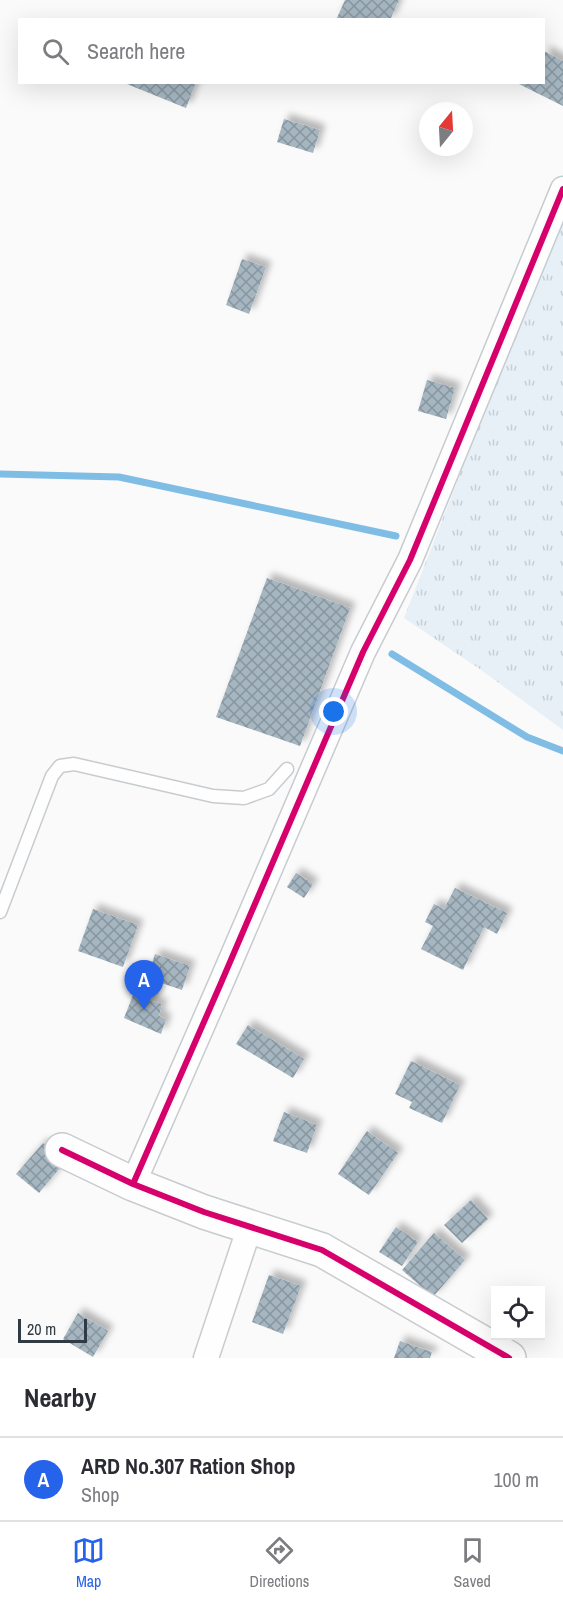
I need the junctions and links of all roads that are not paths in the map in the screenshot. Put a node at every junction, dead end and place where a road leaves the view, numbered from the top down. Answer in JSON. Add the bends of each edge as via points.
{"nodes":[{"id":1,"x":563,"y":189,"type":"edge"},
{"id":2,"x":286,"y":769,"type":"dead end"},
{"id":3,"x":0,"y":912,"type":"edge"},
{"id":4,"x":62,"y":1150,"type":"dead end"},
{"id":5,"x":133,"y":1184,"type":"junction"},
{"id":6,"x":250,"y":1226,"type":"junction"},
{"id":7,"x":206,"y":1358,"type":"edge"},
{"id":8,"x":508,"y":1358,"type":"edge"}],
"edges":[{"from":1,"to":5,"type":"street","via":[[410,560],[363,652]]},
{"from":2,"to":3,"type":"lane","via":[[269,789],[244,798],[213,796],[74,764],[60,766],[52,776]]},
{"from":4,"to":5,"type":"street"},
{"from":5,"to":6,"type":"street"},
{"from":6,"to":7,"type":"street"},
{"from":6,"to":8,"type":"street","via":[[322,1250]]}]}
